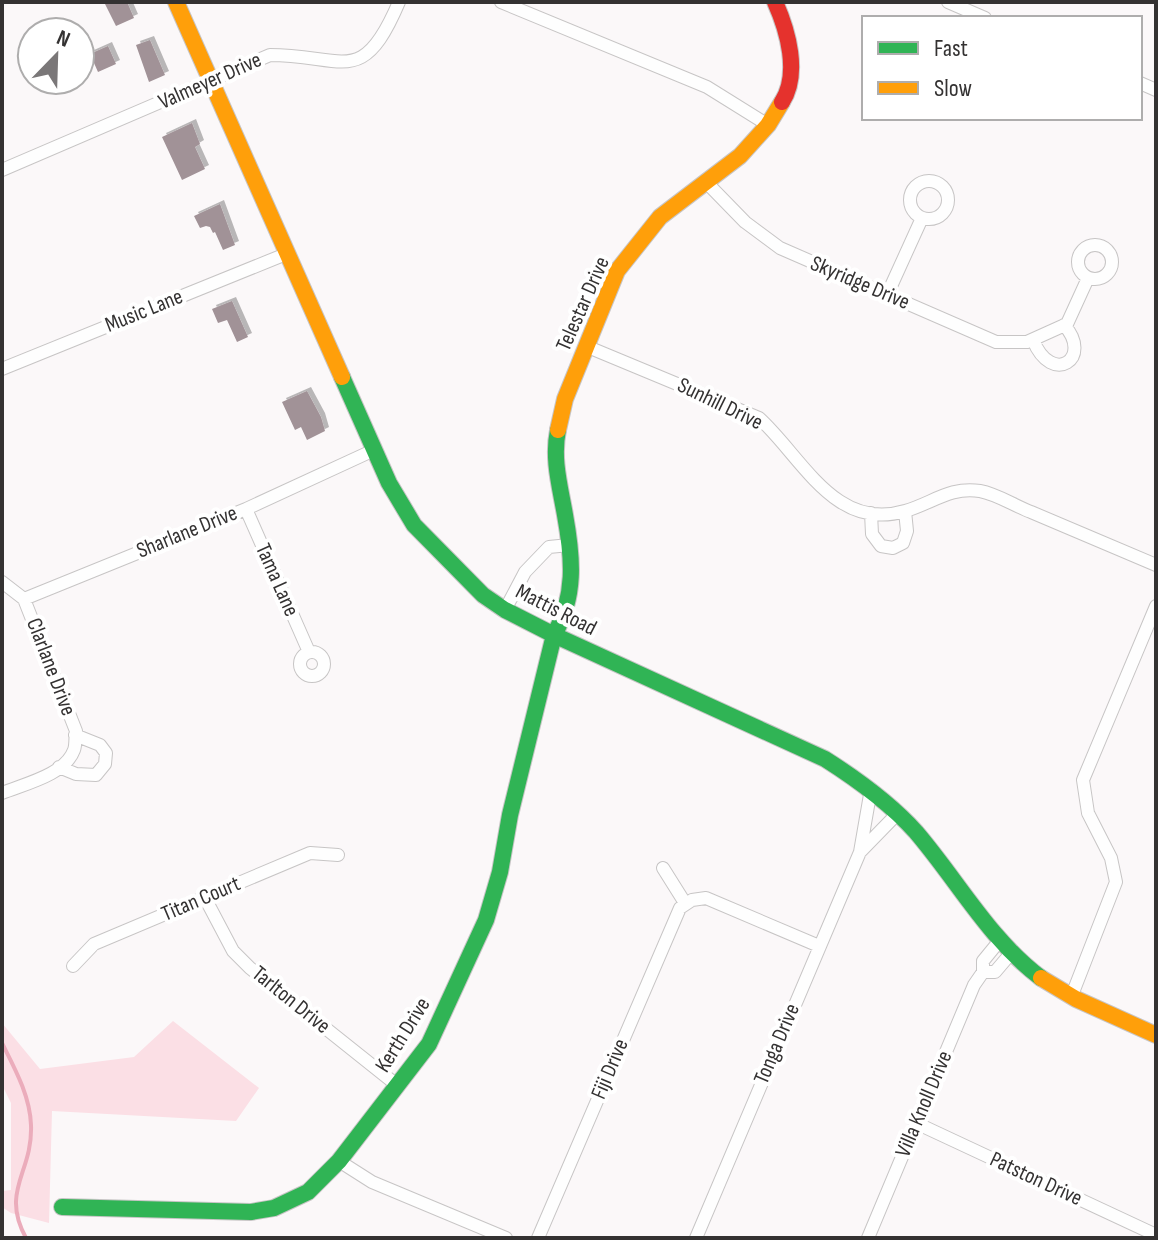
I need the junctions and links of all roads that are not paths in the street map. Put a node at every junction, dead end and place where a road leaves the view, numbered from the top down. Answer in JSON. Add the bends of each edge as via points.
{"nodes":[{"id":1,"x":176,"y":2,"type":"edge"},
{"id":2,"x":399,"y":2,"type":"edge"},
{"id":3,"x":501,"y":2,"type":"edge"},
{"id":4,"x":775,"y":2,"type":"edge"},
{"id":5,"x":948,"y":2,"type":"edge"},
{"id":6,"x":980,"y":16,"type":"edge"},
{"id":7,"x":211,"y":82,"type":"junction"},
{"id":8,"x":768,"y":125,"type":"junction"},
{"id":9,"x":2,"y":170,"type":"edge"},
{"id":10,"x":707,"y":183,"type":"junction"},
{"id":11,"x":922,"y":218,"type":"dead end"},
{"id":12,"x":286,"y":254,"type":"junction"},
{"id":13,"x":1088,"y":278,"type":"dead end"},
{"id":14,"x":887,"y":295,"type":"junction"},
{"id":15,"x":1064,"y":325,"type":"junction"},
{"id":16,"x":1033,"y":340,"type":"junction"},
{"id":17,"x":588,"y":347,"type":"junction"},
{"id":18,"x":2,"y":369,"type":"edge"},
{"id":19,"x":374,"y":450,"type":"junction"},
{"id":20,"x":246,"y":509,"type":"junction"},
{"id":21,"x":905,"y":511,"type":"junction"},
{"id":22,"x":871,"y":513,"type":"junction"},
{"id":23,"x":569,"y":545,"type":"junction"},
{"id":24,"x":1156,"y":565,"type":"edge"},
{"id":25,"x":2,"y":582,"type":"edge"},
{"id":26,"x":24,"y":599,"type":"junction"},
{"id":27,"x":1156,"y":606,"type":"edge"},
{"id":28,"x":505,"y":610,"type":"junction"},
{"id":29,"x":554,"y":635,"type":"junction"},
{"id":30,"x":309,"y":652,"type":"dead end"},
{"id":31,"x":75,"y":735,"type":"junction"},
{"id":32,"x":59,"y":767,"type":"junction"},
{"id":33,"x":871,"y":789,"type":"junction"},
{"id":34,"x":2,"y":793,"type":"edge"},
{"id":35,"x":898,"y":813,"type":"junction"},
{"id":36,"x":860,"y":852,"type":"junction"},
{"id":37,"x":338,"y":855,"type":"dead end"},
{"id":38,"x":663,"y":868,"type":"dead end"},
{"id":39,"x":205,"y":898,"type":"junction"},
{"id":40,"x":685,"y":903,"type":"junction"},
{"id":41,"x":1001,"y":939,"type":"junction"},
{"id":42,"x":819,"y":946,"type":"junction"},
{"id":43,"x":1012,"y":952,"type":"junction"},
{"id":44,"x":73,"y":966,"type":"dead end"},
{"id":45,"x":983,"y":972,"type":"junction"},
{"id":46,"x":1072,"y":995,"type":"junction"},
{"id":47,"x":1156,"y":1035,"type":"edge"},
{"id":48,"x":398,"y":1086,"type":"junction"},
{"id":49,"x":916,"y":1123,"type":"junction"},
{"id":50,"x":339,"y":1161,"type":"junction"},
{"id":51,"x":62,"y":1207,"type":"dead end"},
{"id":52,"x":1156,"y":1235,"type":"edge"},
{"id":53,"x":506,"y":1238,"type":"edge"},
{"id":54,"x":538,"y":1238,"type":"edge"},
{"id":55,"x":696,"y":1238,"type":"edge"},
{"id":56,"x":868,"y":1238,"type":"edge"}],
"edges":[{"from":1,"to":7,"type":"street","name":"Mattis Road"},
{"from":2,"to":7,"type":"street","name":"Valmeyer Drive","via":[[385,35],[367,54],[344,63],[270,55]]},
{"from":3,"to":8,"type":"street","via":[[707,87]]},
{"from":4,"to":8,"type":"street","name":"Telestar Drive","via":[[786,27],[790,90]]},
{"from":5,"to":6,"type":"street"},
{"from":7,"to":9,"type":"street","name":"Valmeyer Drive"},
{"from":7,"to":12,"type":"street","name":"Mattis Road"},
{"from":8,"to":10,"type":"street","name":"Telestar Drive"},
{"from":10,"to":14,"type":"street","name":"Skyridge Drive","via":[[780,248]]},
{"from":10,"to":17,"type":"street","name":"Telestar Drive","via":[[660,217],[617,271]]},
{"from":11,"to":14,"type":"street"},
{"from":12,"to":18,"type":"street","name":"Music Lane"},
{"from":12,"to":19,"type":"street","name":"Mattis Road"},
{"from":13,"to":15,"type":"street"},
{"from":14,"to":16,"type":"street","name":"Skyridge Drive","via":[[996,342]]},
{"from":15,"to":16,"type":"street","name":"Skyridge Drive"},
{"from":15,"to":16,"type":"street","via":[[1076,348],[1062,366],[1050,364]]},
{"from":17,"to":22,"type":"street","name":"Sunhill Drive","via":[[759,418],[827,494],[852,510]]},
{"from":17,"to":23,"type":"street","name":"Telestar Drive","via":[[565,399],[555,445]]},
{"from":19,"to":20,"type":"street","name":"Sharlane Drive"},
{"from":19,"to":28,"type":"street","name":"Mattis Road","via":[[414,525],[463,578]]},
{"from":20,"to":26,"type":"street","name":"Sharlane Drive"},
{"from":20,"to":30,"type":"street","name":"Tama Lane"},
{"from":21,"to":22,"type":"street","name":"Sunhill Drive"},
{"from":21,"to":22,"type":"street","via":[[907,531],[903,543],[893,548],[881,546],[872,534]]},
{"from":21,"to":24,"type":"street","name":"Sunhill Drive","via":[[947,492],[980,491]]},
{"from":23,"to":28,"type":"street","via":[[549,547],[525,572]]},
{"from":23,"to":29,"type":"street","name":"Telestar Drive","via":[[572,583]]},
{"from":25,"to":26,"type":"street"},
{"from":26,"to":31,"type":"street","name":"Clarlane Drive"},
{"from":27,"to":46,"type":"street","via":[[1083,780],[1088,813],[1111,858],[1116,882]]},
{"from":28,"to":29,"type":"street","name":"Mattis Road"},
{"from":29,"to":33,"type":"street","name":"Mattis Road","via":[[825,759]]},
{"from":29,"to":48,"type":"street","name":"Kerth Drive","via":[[486,920],[436,1031]]},
{"from":31,"to":32,"type":"street","name":"Clarlane Drive","via":[[74,750]]},
{"from":31,"to":32,"type":"street","name":"Clarlane Drive","via":[[100,745],[105,764],[96,775]]},
{"from":32,"to":34,"type":"street"},
{"from":33,"to":35,"type":"street","name":"Mattis Road"},
{"from":33,"to":36,"type":"street","name":"Tonga Drive"},
{"from":35,"to":36,"type":"street","name":"Tonga Drive"},
{"from":35,"to":41,"type":"street","name":"Mattis Road"},
{"from":36,"to":42,"type":"street","name":"Tonga Drive"},
{"from":37,"to":39,"type":"street","name":"Titan Court","via":[[310,853]]},
{"from":38,"to":40,"type":"street"},
{"from":39,"to":44,"type":"street","name":"Titan Court","via":[[94,944]]},
{"from":39,"to":48,"type":"street","name":"Tarlton Drive","via":[[233,951],[250,968]]},
{"from":40,"to":42,"type":"street","via":[[706,898]]},
{"from":40,"to":54,"type":"street","name":"Fiji Drive"},
{"from":41,"to":43,"type":"street","name":"Mattis Road"},
{"from":41,"to":45,"type":"street","name":"Villa Knoll Drive","via":[[983,961]]},
{"from":42,"to":55,"type":"street","name":"Tonga Drive"},
{"from":43,"to":45,"type":"street","name":"Villa Knoll Drive","via":[[995,972]]},
{"from":43,"to":46,"type":"street","name":"Mattis Road"},
{"from":45,"to":49,"type":"street","name":"Villa Knoll Drive"},
{"from":46,"to":47,"type":"street","name":"Mattis Road"},
{"from":48,"to":50,"type":"street","name":"Kerth Drive"},
{"from":49,"to":52,"type":"street","name":"Patston Drive"},
{"from":49,"to":56,"type":"street","name":"Villa Knoll Drive"},
{"from":50,"to":51,"type":"street","name":"Kerth Drive","via":[[308,1192],[251,1212]]},
{"from":50,"to":53,"type":"street","via":[[372,1182]]}]}
